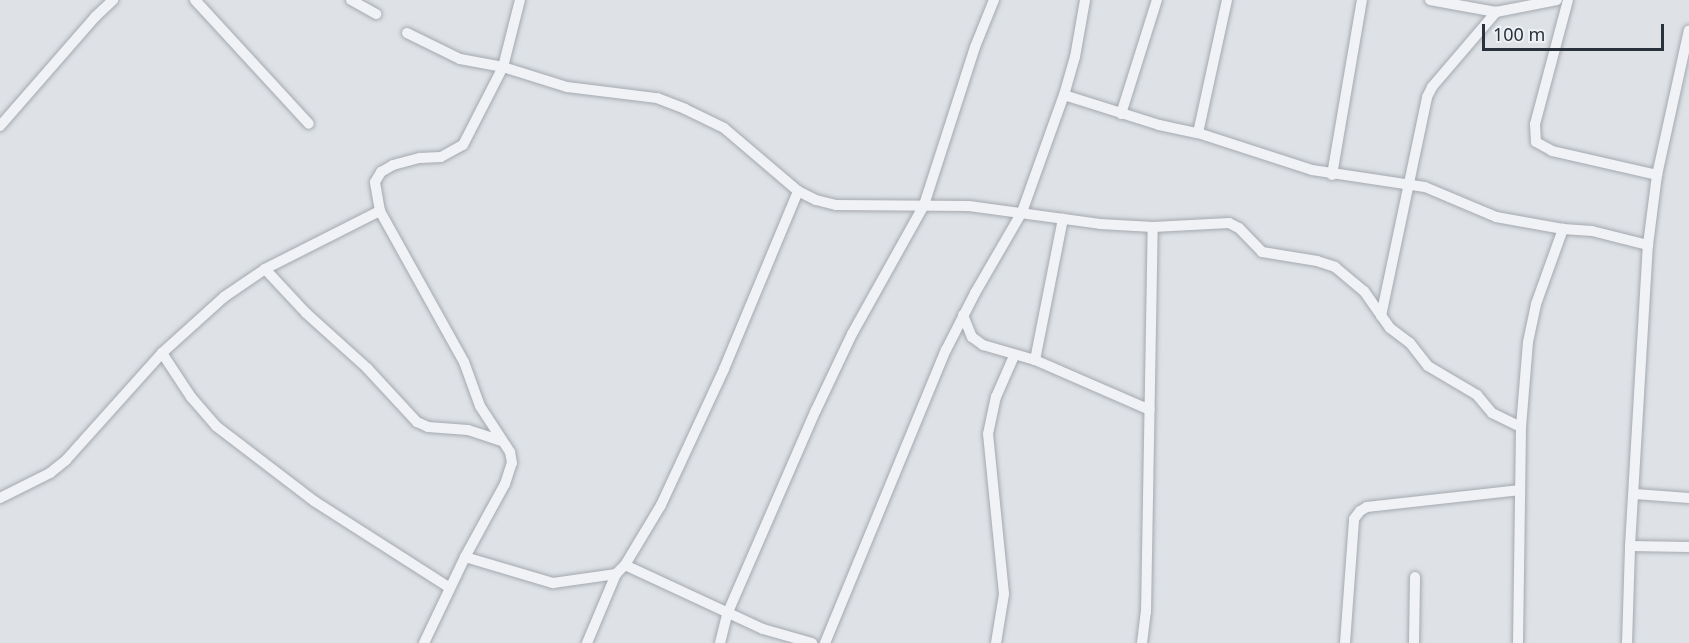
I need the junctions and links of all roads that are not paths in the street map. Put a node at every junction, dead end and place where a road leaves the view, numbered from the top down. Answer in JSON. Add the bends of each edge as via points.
{"nodes":[{"id":1,"x":113,"y":0,"type":"edge"},
{"id":2,"x":195,"y":0,"type":"edge"},
{"id":3,"x":351,"y":0,"type":"edge"},
{"id":4,"x":520,"y":0,"type":"edge"},
{"id":5,"x":994,"y":0,"type":"edge"},
{"id":6,"x":1085,"y":0,"type":"edge"},
{"id":7,"x":1157,"y":0,"type":"edge"},
{"id":8,"x":1227,"y":0,"type":"edge"},
{"id":9,"x":1362,"y":0,"type":"edge"},
{"id":10,"x":1430,"y":0,"type":"edge"},
{"id":11,"x":1557,"y":0,"type":"edge"},
{"id":12,"x":1568,"y":0,"type":"edge"},
{"id":13,"x":1535,"y":3,"type":"edge"},
{"id":14,"x":1496,"y":12,"type":"junction"},
{"id":15,"x":376,"y":14,"type":"dead end"},
{"id":16,"x":1689,"y":30,"type":"edge"},
{"id":17,"x":406,"y":33,"type":"dead end"},
{"id":18,"x":1685,"y":55,"type":"edge"},
{"id":19,"x":503,"y":67,"type":"junction"},
{"id":20,"x":1064,"y":95,"type":"junction"},
{"id":21,"x":1121,"y":114,"type":"junction"},
{"id":22,"x":309,"y":124,"type":"dead end"},
{"id":23,"x":0,"y":126,"type":"edge"},
{"id":24,"x":1198,"y":133,"type":"junction"},
{"id":25,"x":1332,"y":175,"type":"junction"},
{"id":26,"x":1657,"y":175,"type":"junction"},
{"id":27,"x":1407,"y":184,"type":"junction"},
{"id":28,"x":798,"y":190,"type":"junction"},
{"id":29,"x":924,"y":205,"type":"junction"},
{"id":30,"x":380,"y":212,"type":"junction"},
{"id":31,"x":1022,"y":212,"type":"junction"},
{"id":32,"x":1064,"y":219,"type":"junction"},
{"id":33,"x":1154,"y":227,"type":"junction"},
{"id":34,"x":1563,"y":230,"type":"junction"},
{"id":35,"x":1648,"y":245,"type":"junction"},
{"id":36,"x":265,"y":269,"type":"junction"},
{"id":37,"x":963,"y":315,"type":"junction"},
{"id":38,"x":1382,"y":316,"type":"junction"},
{"id":39,"x":162,"y":353,"type":"junction"},
{"id":40,"x":1014,"y":356,"type":"junction"},
{"id":41,"x":1035,"y":360,"type":"junction"},
{"id":42,"x":1150,"y":410,"type":"junction"},
{"id":43,"x":1521,"y":427,"type":"junction"},
{"id":44,"x":502,"y":441,"type":"junction"},
{"id":45,"x":1520,"y":490,"type":"junction"},
{"id":46,"x":1635,"y":494,"type":"junction"},
{"id":47,"x":0,"y":498,"type":"edge"},
{"id":48,"x":1689,"y":498,"type":"edge"},
{"id":49,"x":1630,"y":546,"type":"junction"},
{"id":50,"x":1689,"y":547,"type":"edge"},
{"id":51,"x":465,"y":557,"type":"junction"},
{"id":52,"x":625,"y":565,"type":"junction"},
{"id":53,"x":616,"y":574,"type":"junction"},
{"id":54,"x":1415,"y":577,"type":"dead end"},
{"id":55,"x":450,"y":588,"type":"junction"},
{"id":56,"x":728,"y":612,"type":"junction"},
{"id":57,"x":424,"y":643,"type":"edge"},
{"id":58,"x":586,"y":643,"type":"edge"},
{"id":59,"x":720,"y":643,"type":"edge"},
{"id":60,"x":812,"y":643,"type":"edge"},
{"id":61,"x":825,"y":643,"type":"edge"},
{"id":62,"x":996,"y":643,"type":"edge"},
{"id":63,"x":1142,"y":643,"type":"edge"},
{"id":64,"x":1345,"y":643,"type":"edge"},
{"id":65,"x":1414,"y":643,"type":"edge"},
{"id":66,"x":1518,"y":643,"type":"edge"},
{"id":67,"x":1627,"y":643,"type":"edge"}],
"edges":[{"from":1,"to":23,"type":"street"},
{"from":2,"to":22,"type":"street"},
{"from":3,"to":15,"type":"street"},
{"from":4,"to":19,"type":"street"},
{"from":5,"to":29,"type":"street"},
{"from":6,"to":20,"type":"street"},
{"from":7,"to":21,"type":"street"},
{"from":8,"to":24,"type":"street"},
{"from":9,"to":25,"type":"street"},
{"from":10,"to":14,"type":"street"},
{"from":11,"to":13,"type":"street"},
{"from":12,"to":26,"type":"street","via":[[1535,124],[1536,142],[1552,151]]},
{"from":13,"to":14,"type":"street"},
{"from":14,"to":27,"type":"street","via":[[1431,87],[1423,106]]},
{"from":16,"to":18,"type":"street"},
{"from":17,"to":19,"type":"street","via":[[449,55]]},
{"from":18,"to":26,"type":"street"},
{"from":19,"to":28,"type":"street","via":[[567,87],[657,98],[685,109],[724,128]]},
{"from":19,"to":30,"type":"street","via":[[463,145],[441,157],[405,162],[381,172],[375,182]]},
{"from":20,"to":21,"type":"street"},
{"from":20,"to":31,"type":"street"},
{"from":21,"to":24,"type":"street"},
{"from":24,"to":25,"type":"street"},
{"from":25,"to":27,"type":"street"},
{"from":26,"to":35,"type":"street"},
{"from":27,"to":34,"type":"street","via":[[1440,192],[1496,217]]},
{"from":27,"to":38,"type":"street"},
{"from":28,"to":29,"type":"street","via":[[836,205]]},
{"from":28,"to":52,"type":"street","via":[[752,305],[671,484]]},
{"from":29,"to":31,"type":"street"},
{"from":29,"to":56,"type":"street","via":[[852,334]]},
{"from":30,"to":36,"type":"street"},
{"from":30,"to":44,"type":"street","via":[[464,362],[485,417]]},
{"from":31,"to":32,"type":"street"},
{"from":31,"to":37,"type":"street"},
{"from":32,"to":33,"type":"street"},
{"from":32,"to":41,"type":"street"},
{"from":33,"to":38,"type":"street","via":[[1229,223],[1262,252],[1335,267],[1364,291]]},
{"from":33,"to":42,"type":"street"},
{"from":34,"to":35,"type":"street","via":[[1593,231]]},
{"from":34,"to":43,"type":"street","via":[[1536,304],[1528,342]]},
{"from":35,"to":46,"type":"street"},
{"from":36,"to":39,"type":"street","via":[[224,297]]},
{"from":36,"to":44,"type":"street","via":[[417,422],[428,427],[468,430]]},
{"from":37,"to":40,"type":"street","via":[[976,341]]},
{"from":37,"to":61,"type":"street"},
{"from":38,"to":43,"type":"street","via":[[1428,366],[1477,395],[1492,413]]},
{"from":39,"to":47,"type":"street","via":[[66,460],[50,473]]},
{"from":39,"to":55,"type":"street","via":[[190,397],[216,426],[314,501]]},
{"from":40,"to":41,"type":"street"},
{"from":40,"to":62,"type":"street","via":[[996,397],[987,449],[1004,594]]},
{"from":41,"to":42,"type":"street"},
{"from":42,"to":63,"type":"street"},
{"from":43,"to":45,"type":"street"},
{"from":44,"to":51,"type":"street","via":[[510,452],[510,473]]},
{"from":45,"to":64,"type":"street","via":[[1367,507],[1360,511],[1354,519]]},
{"from":45,"to":66,"type":"street"},
{"from":46,"to":48,"type":"street"},
{"from":46,"to":49,"type":"street"},
{"from":49,"to":50,"type":"street"},
{"from":49,"to":67,"type":"street"},
{"from":51,"to":53,"type":"street","via":[[553,583]]},
{"from":51,"to":55,"type":"street"},
{"from":52,"to":53,"type":"street"},
{"from":52,"to":56,"type":"street"},
{"from":53,"to":58,"type":"street"},
{"from":54,"to":65,"type":"street"},
{"from":55,"to":57,"type":"street"},
{"from":56,"to":59,"type":"street"},
{"from":56,"to":60,"type":"street","via":[[763,629]]}]}
